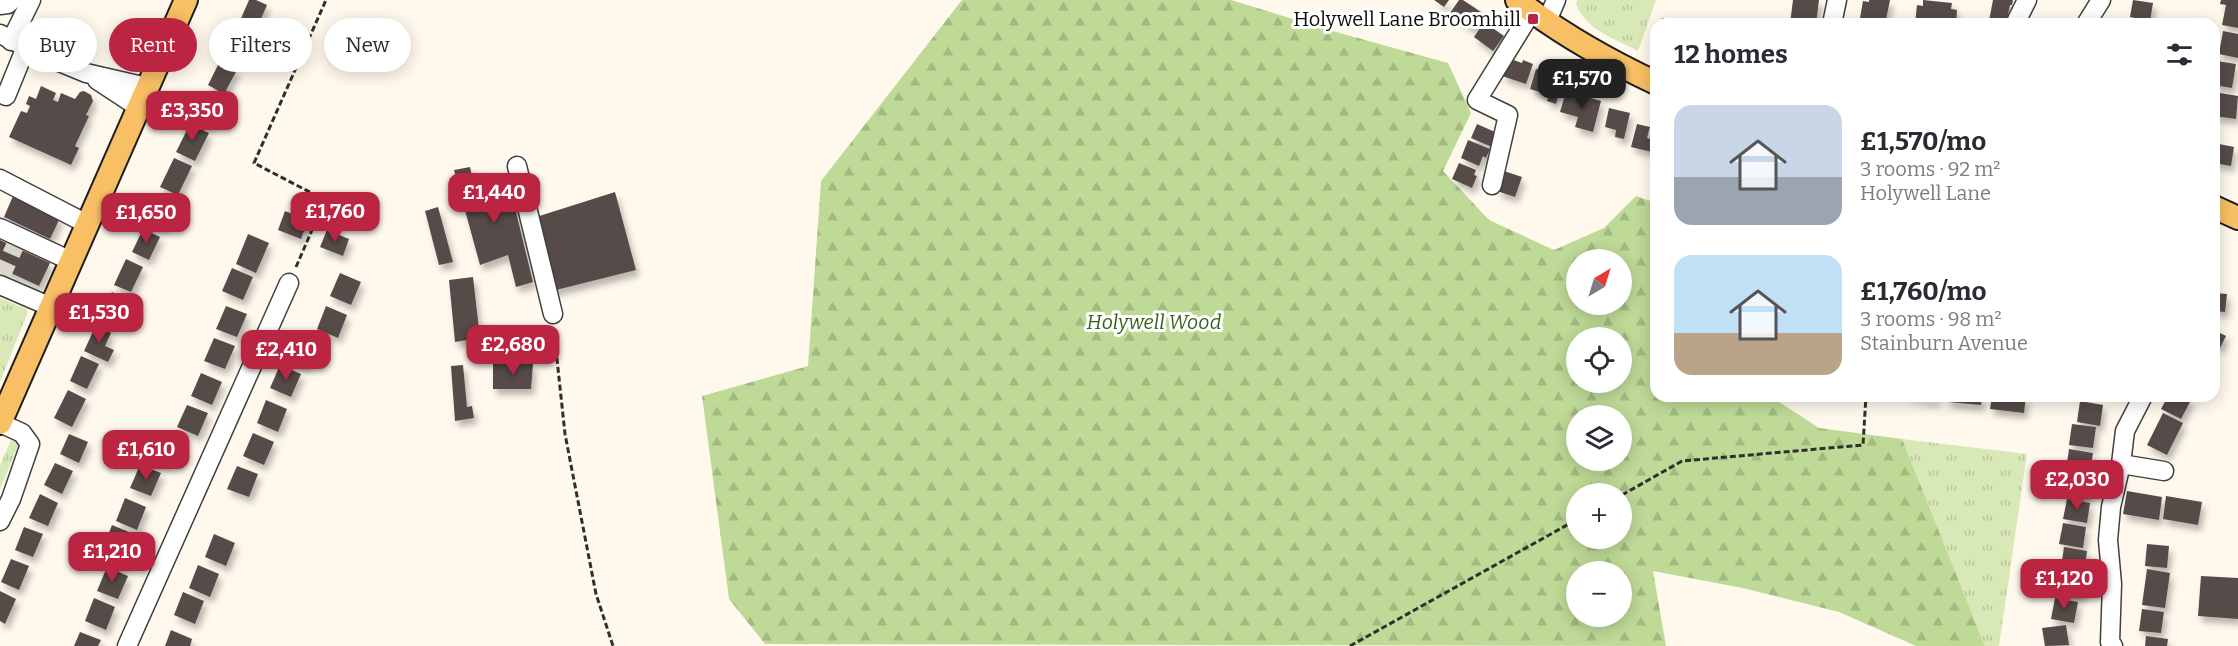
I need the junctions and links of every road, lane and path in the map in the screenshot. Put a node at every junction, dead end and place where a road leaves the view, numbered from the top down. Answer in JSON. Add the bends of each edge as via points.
{"nodes":[{"id":1,"x":12,"y":0,"type":"edge"},
{"id":2,"x":31,"y":0,"type":"edge"},
{"id":3,"x":186,"y":0,"type":"edge"},
{"id":4,"x":326,"y":0,"type":"edge"},
{"id":5,"x":1556,"y":0,"type":"edge"},
{"id":6,"x":1836,"y":0,"type":"edge"},
{"id":7,"x":2027,"y":0,"type":"edge"},
{"id":8,"x":2101,"y":0,"type":"edge"},
{"id":9,"x":0,"y":5,"type":"edge"},
{"id":10,"x":1532,"y":11,"type":"edge"},
{"id":11,"x":1833,"y":18,"type":"edge"},
{"id":12,"x":2018,"y":18,"type":"edge"},
{"id":13,"x":2090,"y":18,"type":"edge"},
{"id":14,"x":13,"y":41,"type":"edge"},
{"id":15,"x":1650,"y":81,"type":"edge"},
{"id":16,"x":6,"y":96,"type":"dead end"},
{"id":17,"x":142,"y":97,"type":"junction"},
{"id":18,"x":517,"y":166,"type":"dead end"},
{"id":19,"x":0,"y":179,"type":"edge"},
{"id":20,"x":1492,"y":185,"type":"dead end"},
{"id":21,"x":2220,"y":210,"type":"edge"},
{"id":22,"x":2238,"y":218,"type":"edge"},
{"id":23,"x":87,"y":224,"type":"junction"},
{"id":24,"x":0,"y":228,"type":"edge"},
{"id":25,"x":71,"y":261,"type":"junction"},
{"id":26,"x":289,"y":283,"type":"joint"},
{"id":27,"x":0,"y":285,"type":"edge"},
{"id":28,"x":51,"y":307,"type":"junction"},
{"id":29,"x":552,"y":314,"type":"joint"},
{"id":30,"x":1866,"y":402,"type":"edge"},
{"id":31,"x":2140,"y":402,"type":"edge"},
{"id":32,"x":0,"y":423,"type":"edge"},
{"id":33,"x":2121,"y":464,"type":"junction"},
{"id":34,"x":2164,"y":471,"type":"dead end"},
{"id":35,"x":1632,"y":489,"type":"edge"},
{"id":36,"x":0,"y":521,"type":"edge"},
{"id":37,"x":1566,"y":526,"type":"edge"},
{"id":38,"x":2112,"y":644,"type":"edge"},
{"id":39,"x":127,"y":646,"type":"edge"},
{"id":40,"x":614,"y":646,"type":"edge"},
{"id":41,"x":1350,"y":646,"type":"edge"}],
"edges":[{"from":1,"to":9,"type":"street"},
{"from":2,"to":14,"type":"street"},
{"from":3,"to":17,"type":"main road"},
{"from":4,"to":26,"type":"path","via":[[254,163],[325,200]]},
{"from":5,"to":10,"type":"street"},
{"from":6,"to":11,"type":"street"},
{"from":7,"to":12,"type":"street"},
{"from":8,"to":13,"type":"street"},
{"from":10,"to":15,"type":"main road","via":[[1609,61]]},
{"from":10,"to":20,"type":"street","via":[[1477,100],[1508,115]]},
{"from":14,"to":16,"type":"street"},
{"from":14,"to":17,"type":"street"},
{"from":17,"to":23,"type":"main road"},
{"from":18,"to":29,"type":"street"},
{"from":19,"to":23,"type":"street"},
{"from":21,"to":22,"type":"main road"},
{"from":23,"to":25,"type":"main road"},
{"from":24,"to":25,"type":"street"},
{"from":25,"to":28,"type":"main road"},
{"from":26,"to":39,"type":"street"},
{"from":27,"to":28,"type":"street"},
{"from":28,"to":32,"type":"main road"},
{"from":29,"to":40,"type":"path","via":[[565,434],[596,594]]},
{"from":30,"to":35,"type":"path","via":[[1863,445],[1682,461]]},
{"from":31,"to":33,"type":"street","via":[[2125,431]]},
{"from":32,"to":36,"type":"street","via":[[22,433],[30,444]]},
{"from":33,"to":34,"type":"street"},
{"from":33,"to":38,"type":"street","via":[[2108,540]]},
{"from":37,"to":41,"type":"path"}]}
